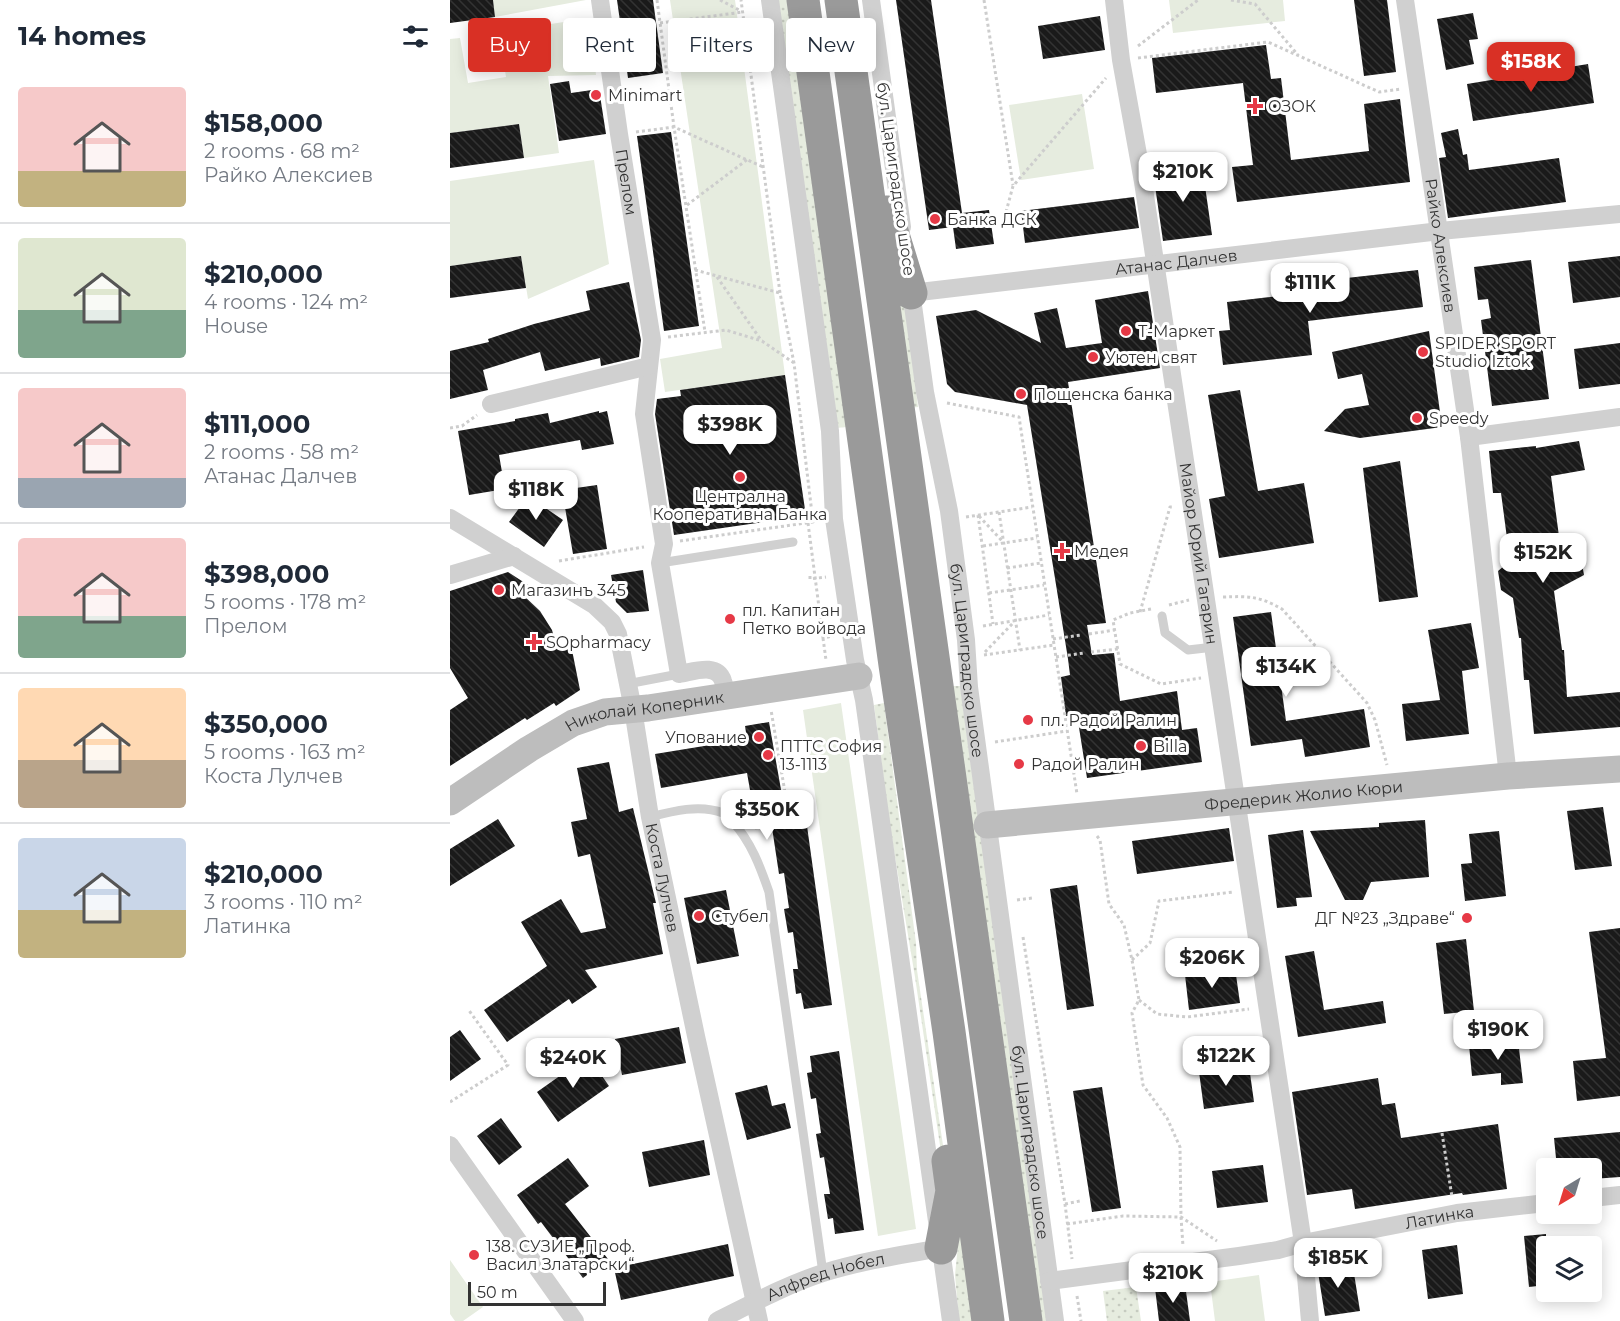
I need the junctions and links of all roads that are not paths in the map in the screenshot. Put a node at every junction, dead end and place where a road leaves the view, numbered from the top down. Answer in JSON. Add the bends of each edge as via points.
{"nodes":[{"id":1,"x":600,"y":0,"type":"edge"},
{"id":2,"x":770,"y":0,"type":"edge"},
{"id":3,"x":803,"y":0,"type":"edge"},
{"id":4,"x":841,"y":0,"type":"edge"},
{"id":5,"x":870,"y":0,"type":"edge"},
{"id":6,"x":1114,"y":0,"type":"edge"},
{"id":7,"x":1405,"y":0,"type":"edge"},
{"id":8,"x":857,"y":118,"type":"junction"},
{"id":9,"x":1620,"y":214,"type":"edge"},
{"id":10,"x":1440,"y":231,"type":"junction"},
{"id":11,"x":1155,"y":265,"type":"junction"},
{"id":12,"x":911,"y":293,"type":"junction"},
{"id":13,"x":649,"y":366,"type":"junction"},
{"id":14,"x":491,"y":404,"type":"road end"},
{"id":15,"x":1620,"y":417,"type":"edge"},
{"id":16,"x":1469,"y":437,"type":"junction"},
{"id":17,"x":450,"y":518,"type":"edge"},
{"id":18,"x":793,"y":542,"type":"dead end"},
{"id":19,"x":514,"y":556,"type":"junction"},
{"id":20,"x":660,"y":563,"type":"junction"},
{"id":21,"x":450,"y":575,"type":"edge"},
{"id":22,"x":1162,"y":611,"type":"road end"},
{"id":23,"x":1214,"y":647,"type":"junction"},
{"id":24,"x":679,"y":674,"type":"junction"},
{"id":25,"x":859,"y":676,"type":"junction"},
{"id":26,"x":726,"y":696,"type":"junction"},
{"id":27,"x":630,"y":697,"type":"junction"},
{"id":28,"x":1620,"y":769,"type":"edge"},
{"id":29,"x":1508,"y":776,"type":"junction"},
{"id":30,"x":450,"y":802,"type":"edge"},
{"id":31,"x":1237,"y":802,"type":"junction"},
{"id":32,"x":650,"y":817,"type":"junction"},
{"id":33,"x":987,"y":825,"type":"junction"},
{"id":34,"x":949,"y":1032,"type":"junction"},
{"id":35,"x":450,"y":1144,"type":"edge"},
{"id":36,"x":1620,"y":1195,"type":"edge"},
{"id":37,"x":1602,"y":1197,"type":"edge"},
{"id":38,"x":1536,"y":1204,"type":"edge"},
{"id":39,"x":1303,"y":1243,"type":"junction"},
{"id":40,"x":941,"y":1248,"type":"junction"},
{"id":41,"x":823,"y":1273,"type":"junction"},
{"id":42,"x":1049,"y":1281,"type":"junction"},
{"id":43,"x":755,"y":1302,"type":"junction"},
{"id":44,"x":575,"y":1321,"type":"edge"},
{"id":45,"x":717,"y":1321,"type":"edge"},
{"id":46,"x":759,"y":1321,"type":"edge"},
{"id":47,"x":951,"y":1321,"type":"edge"},
{"id":48,"x":988,"y":1321,"type":"edge"},
{"id":49,"x":1026,"y":1321,"type":"edge"},
{"id":50,"x":1055,"y":1321,"type":"edge"},
{"id":51,"x":1310,"y":1321,"type":"edge"}],
"edges":[{"from":1,"to":13,"type":"street","name":"Прелом","via":[[652,340]]},
{"from":2,"to":25,"type":"street","via":[[830,431],[834,519]]},
{"from":3,"to":34,"type":"highway"},
{"from":4,"to":8,"type":"highway","name":"бул. Цариградско шосе"},
{"from":5,"to":12,"type":"street","name":"бул. Цариградско шосе"},
{"from":6,"to":11,"type":"street","name":"Майор Юрий Гагарин"},
{"from":7,"to":10,"type":"street","name":"Райко Алексиев"},
{"from":8,"to":12,"type":"highway"},
{"from":8,"to":49,"type":"highway","name":"бул. Цариградско шосе"},
{"from":9,"to":10,"type":"street","name":"Атанас Далчев"},
{"from":10,"to":11,"type":"street","name":"Атанас Далчев"},
{"from":10,"to":16,"type":"street","name":"Райко Алексиев"},
{"from":11,"to":12,"type":"street","name":"Атанас Далчев"},
{"from":11,"to":23,"type":"street","name":"Майор Юрий Гагарин"},
{"from":12,"to":33,"type":"street","name":"бул. Цариградско шосе","via":[[925,392],[949,511]]},
{"from":13,"to":14,"type":"street"},
{"from":13,"to":20,"type":"street","name":"Прелом","via":[[644,414],[664,543]]},
{"from":15,"to":16,"type":"street"},
{"from":16,"to":29,"type":"street","name":"Райко Алексиев"},
{"from":17,"to":19,"type":"street","name":"Коста Лулчев"},
{"from":18,"to":20,"type":"lane"},
{"from":19,"to":21,"type":"street"},
{"from":19,"to":27,"type":"street","name":"Коста Лулчев","via":[[594,605],[612,622],[618,634]]},
{"from":20,"to":24,"type":"street"},
{"from":22,"to":23,"type":"lane","via":[[1165,633],[1188,650]]},
{"from":23,"to":31,"type":"street","name":"Майор Юрий Гагарин"},
{"from":24,"to":26,"type":"street","via":[[709,669],[723,679]]},
{"from":24,"to":27,"type":"lane"},
{"from":25,"to":26,"type":"street","name":"Николай Коперник"},
{"from":25,"to":40,"type":"street"},
{"from":26,"to":27,"type":"street","name":"Николай Коперник"},
{"from":27,"to":30,"type":"street","name":"Николай Коперник","via":[[605,712],[573,723]]},
{"from":27,"to":32,"type":"street","name":"Коста Лулчев"},
{"from":28,"to":29,"type":"street","name":"Фредерик Жолио Кюри"},
{"from":29,"to":31,"type":"street","name":"Фредерик Жолио Кюри"},
{"from":31,"to":33,"type":"street","name":"Фредерик Жолио Кюри"},
{"from":31,"to":39,"type":"street","name":"Майор Юрий Гагарин"},
{"from":32,"to":41,"type":"lane","via":[[703,809],[725,813],[741,831],[760,865],[769,892]]},
{"from":32,"to":43,"type":"street","name":"Коста Лулчев"},
{"from":33,"to":42,"type":"street","name":"бул. Цариградско шосе"},
{"from":34,"to":40,"type":"highway","via":[[937,1081],[952,1191]]},
{"from":34,"to":48,"type":"highway"},
{"from":35,"to":44,"type":"street"},
{"from":36,"to":37,"type":"street"},
{"from":38,"to":39,"type":"street","name":"Латинка","via":[[1457,1213]]},
{"from":39,"to":42,"type":"street","name":"Латинка","via":[[1239,1256]]},
{"from":39,"to":51,"type":"street","name":"Майор Юрий Гагарин"},
{"from":40,"to":41,"type":"street","name":"Алфред Нобел"},
{"from":40,"to":47,"type":"street"},
{"from":41,"to":43,"type":"street","name":"Алфред Нобел"},
{"from":42,"to":50,"type":"street","name":"бул. Цариградско шосе"},
{"from":43,"to":45,"type":"street","name":"Алфред Нобел"},
{"from":43,"to":46,"type":"street","name":"Коста Лулчев"}]}
